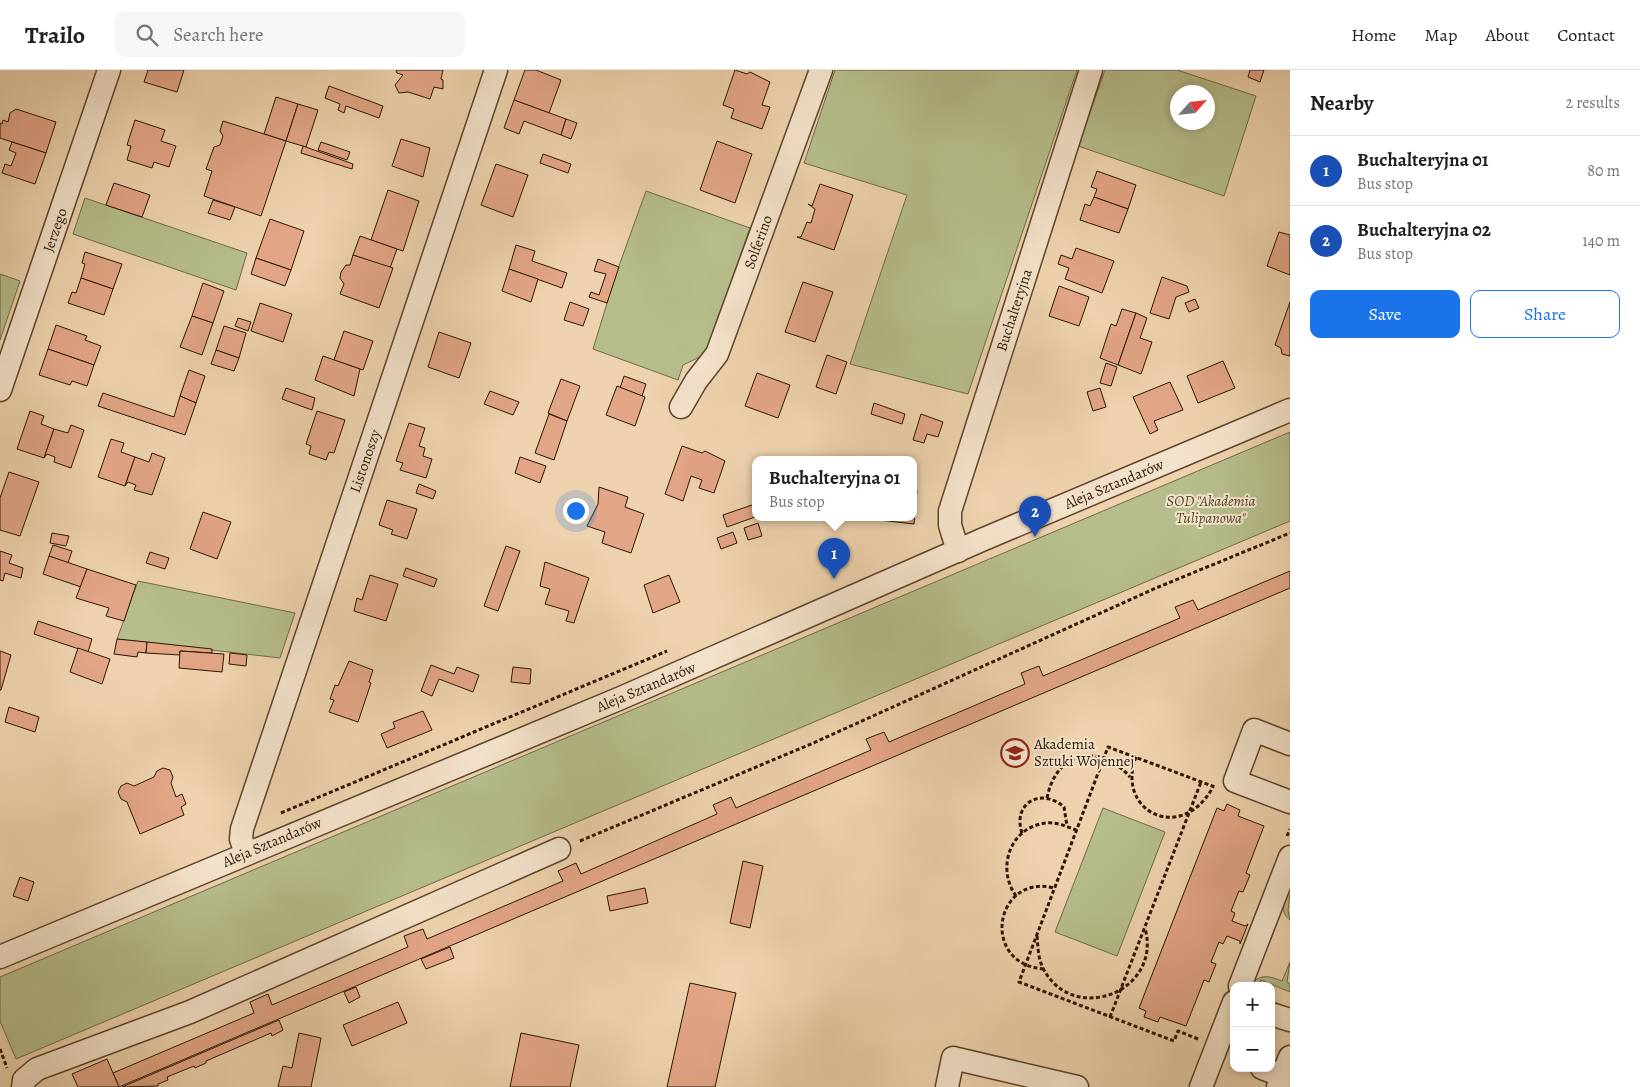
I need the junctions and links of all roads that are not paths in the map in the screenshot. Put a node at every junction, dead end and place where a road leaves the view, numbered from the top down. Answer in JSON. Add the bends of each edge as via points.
{"nodes":[{"id":1,"x":109,"y":70,"type":"edge"},
{"id":2,"x":496,"y":70,"type":"edge"},
{"id":3,"x":821,"y":70,"type":"edge"},
{"id":4,"x":1091,"y":70,"type":"edge"},
{"id":5,"x":0,"y":390,"type":"edge"},
{"id":6,"x":681,"y":407,"type":"dead end"},
{"id":7,"x":1290,"y":410,"type":"edge"},
{"id":8,"x":958,"y":551,"type":"junction"},
{"id":9,"x":1290,"y":744,"type":"edge"},
{"id":10,"x":1290,"y":802,"type":"edge"},
{"id":11,"x":559,"y":849,"type":"road end"},
{"id":12,"x":246,"y":853,"type":"junction"},
{"id":13,"x":1287,"y":871,"type":"edge"},
{"id":14,"x":0,"y":957,"type":"edge"},
{"id":15,"x":1242,"y":982,"type":"edge"},
{"id":16,"x":1230,"y":1014,"type":"edge"},
{"id":17,"x":1275,"y":1015,"type":"edge"},
{"id":18,"x":1290,"y":1020,"type":"edge"},
{"id":19,"x":1218,"y":1050,"type":"edge"},
{"id":20,"x":23,"y":1087,"type":"edge"},
{"id":21,"x":947,"y":1087,"type":"edge"},
{"id":22,"x":1077,"y":1087,"type":"edge"},
{"id":23,"x":1201,"y":1087,"type":"edge"}],
"edges":[{"from":1,"to":5,"type":"street","name":"Jerzego"},
{"from":2,"to":12,"type":"street","name":"Listonoszy","via":[[242,829],[241,839]]},
{"from":3,"to":6,"type":"street","name":"Solferino","via":[[717,354]]},
{"from":4,"to":8,"type":"street","name":"Buchalteryjna","via":[[950,511],[950,525]]},
{"from":7,"to":8,"type":"street","name":"Aleja Sztandarów"},
{"from":8,"to":12,"type":"street","name":"Aleja Sztandarów","via":[[621,698]]},
{"from":9,"to":10,"type":"street","via":[[1254,730],[1235,781]]},
{"from":11,"to":20,"type":"street","via":[[190,1012],[37,1068],[24,1080]]},
{"from":12,"to":14,"type":"street","name":"Aleja Sztandarów"},
{"from":13,"to":15,"type":"street"},
{"from":16,"to":19,"type":"street"},
{"from":17,"to":18,"type":"street"},
{"from":19,"to":23,"type":"street"},
{"from":21,"to":22,"type":"street","via":[[953,1058]]}]}
